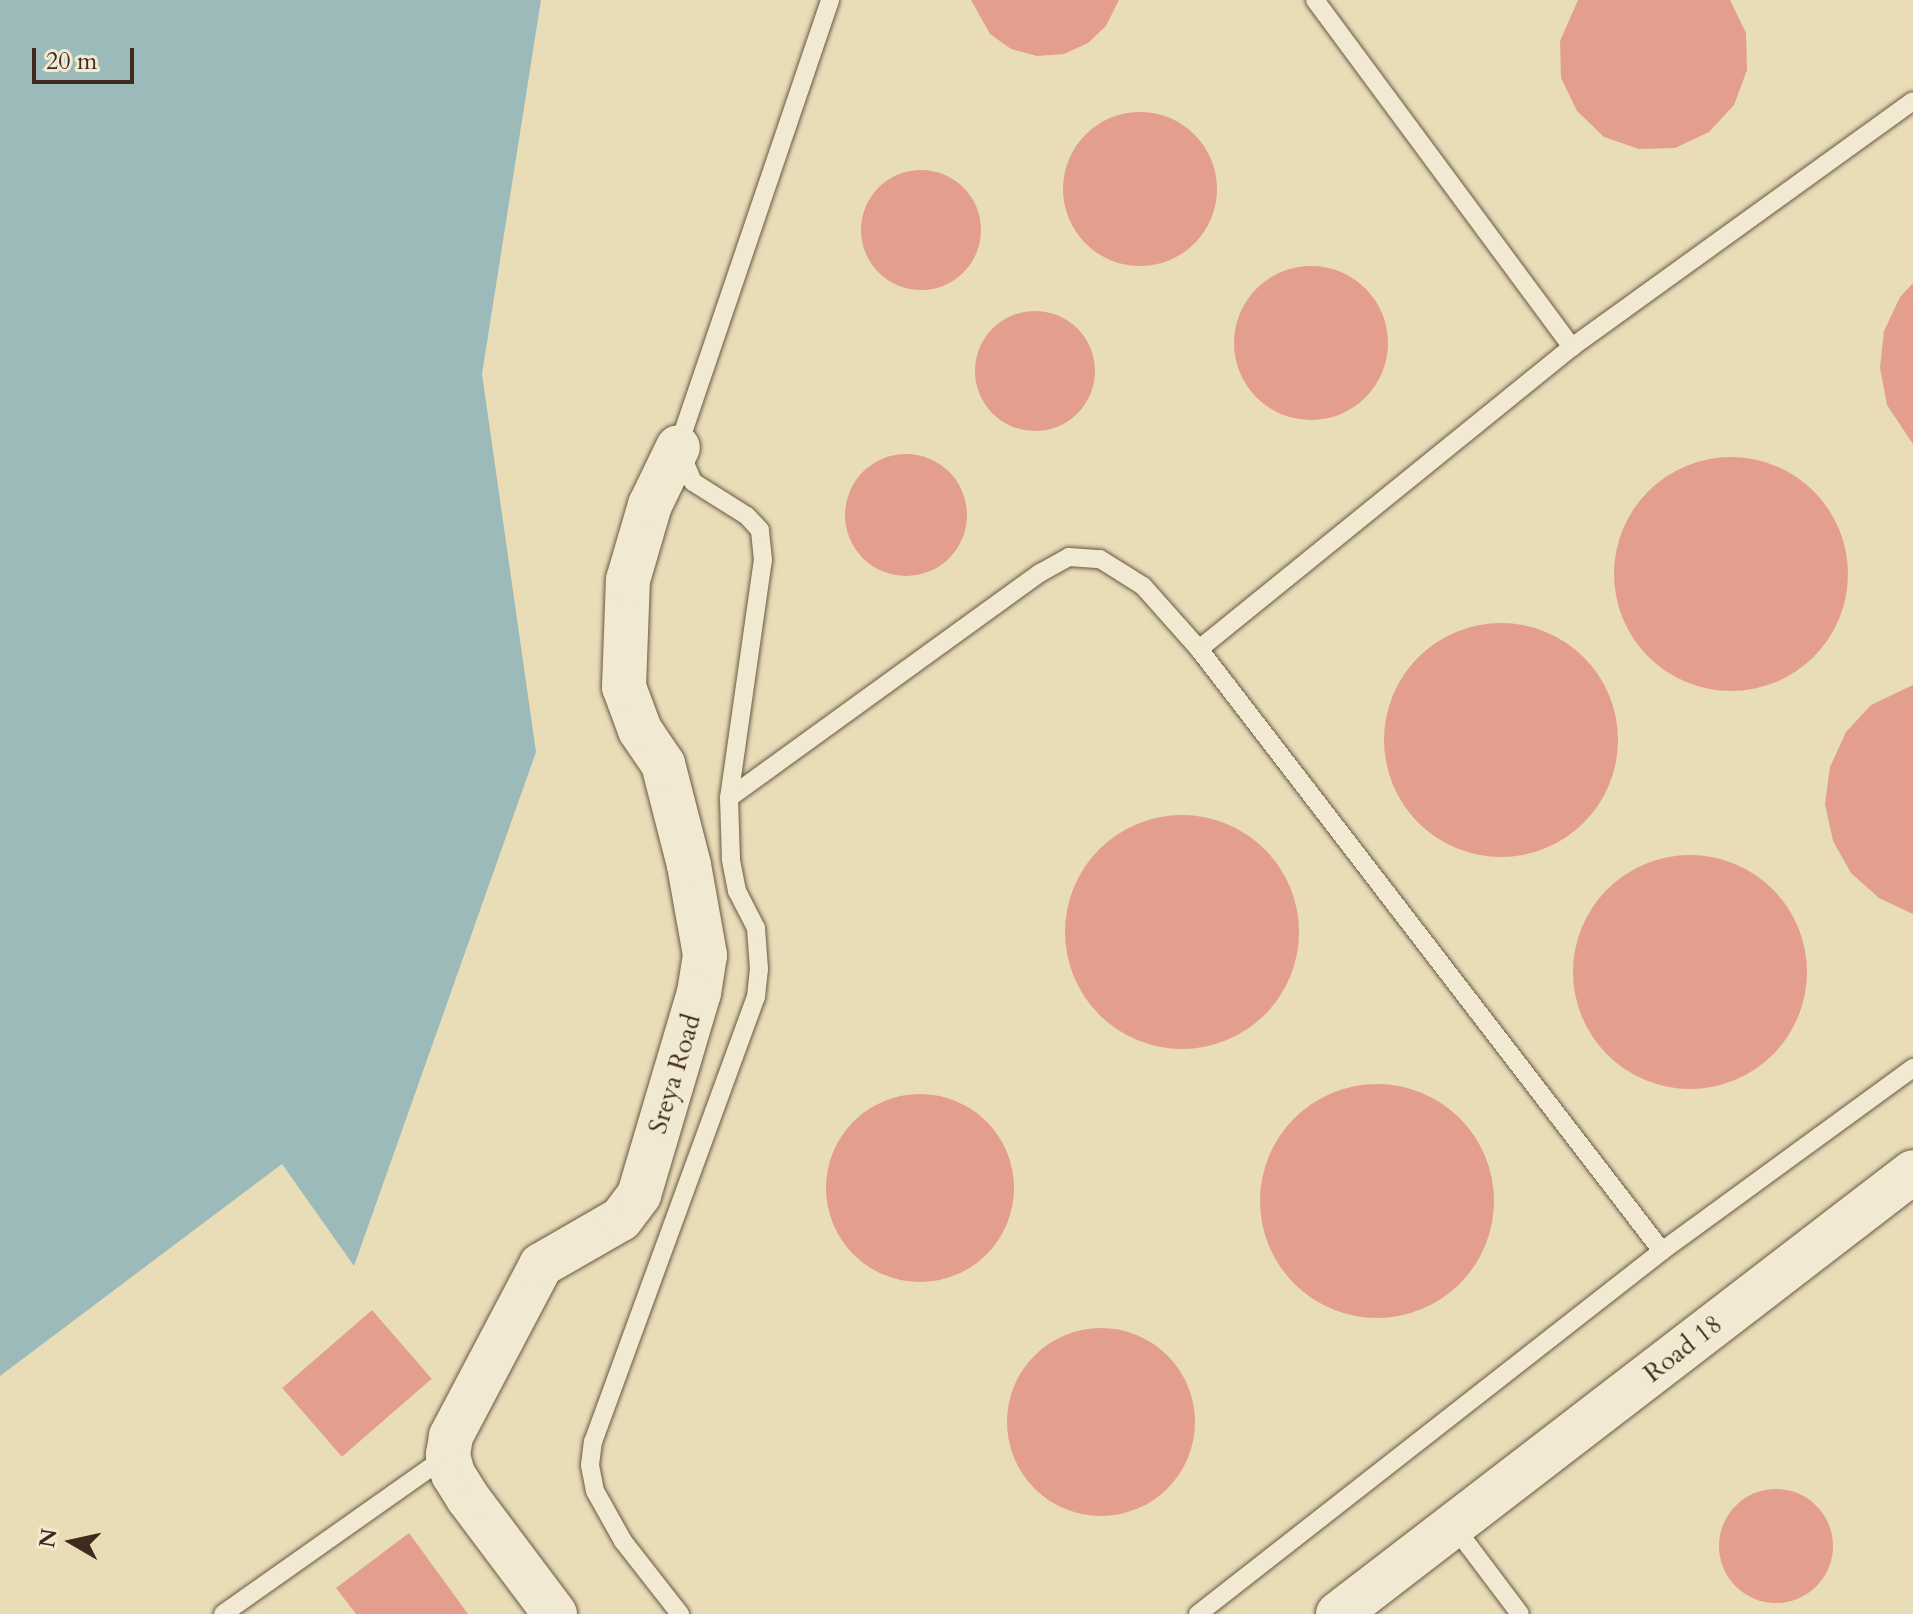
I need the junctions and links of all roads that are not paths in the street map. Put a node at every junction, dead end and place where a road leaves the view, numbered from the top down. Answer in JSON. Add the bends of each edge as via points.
{"nodes":[{"id":1,"x":830,"y":0,"type":"edge"},
{"id":2,"x":1315,"y":0,"type":"edge"},
{"id":3,"x":1913,"y":101,"type":"edge"},
{"id":4,"x":1572,"y":347,"type":"junction"},
{"id":5,"x":678,"y":447,"type":"junction"},
{"id":6,"x":1199,"y":649,"type":"junction"},
{"id":7,"x":729,"y":798,"type":"junction"},
{"id":8,"x":1913,"y":1068,"type":"edge"},
{"id":9,"x":1913,"y":1172,"type":"edge"},
{"id":10,"x":1662,"y":1251,"type":"junction"},
{"id":11,"x":448,"y":1455,"type":"junction"},
{"id":12,"x":1453,"y":1525,"type":"junction"},
{"id":13,"x":223,"y":1614,"type":"edge"},
{"id":14,"x":555,"y":1614,"type":"edge"},
{"id":15,"x":680,"y":1614,"type":"edge"},
{"id":16,"x":1198,"y":1614,"type":"edge"},
{"id":17,"x":1338,"y":1614,"type":"edge"},
{"id":18,"x":1520,"y":1614,"type":"edge"}],
"edges":[{"from":1,"to":5,"type":"lane"},
{"from":2,"to":4,"type":"lane"},
{"from":3,"to":4,"type":"lane"},
{"from":4,"to":6,"type":"lane"},
{"from":5,"to":7,"type":"lane","via":[[693,482],[760,530],[763,560]]},
{"from":5,"to":11,"type":"street","name":"Sreya Road","via":[[650,505],[628,580],[624,687],[640,730],[663,764],[689,865],[705,955],[699,993],[639,1195],[621,1219],[541,1265],[451,1436]]},
{"from":6,"to":7,"type":"lane","via":[[1143,586],[1100,559],[1069,557]]},
{"from":6,"to":10,"type":"lane"},
{"from":7,"to":15,"type":"lane","via":[[737,891],[756,928],[756,997],[593,1442],[590,1465],[595,1491],[623,1541]]},
{"from":8,"to":10,"type":"lane"},
{"from":9,"to":12,"type":"street","name":"Road 18"},
{"from":10,"to":16,"type":"lane"},
{"from":11,"to":13,"type":"lane"},
{"from":11,"to":14,"type":"street","via":[[468,1498]]},
{"from":12,"to":17,"type":"street"},
{"from":12,"to":18,"type":"lane"}]}
